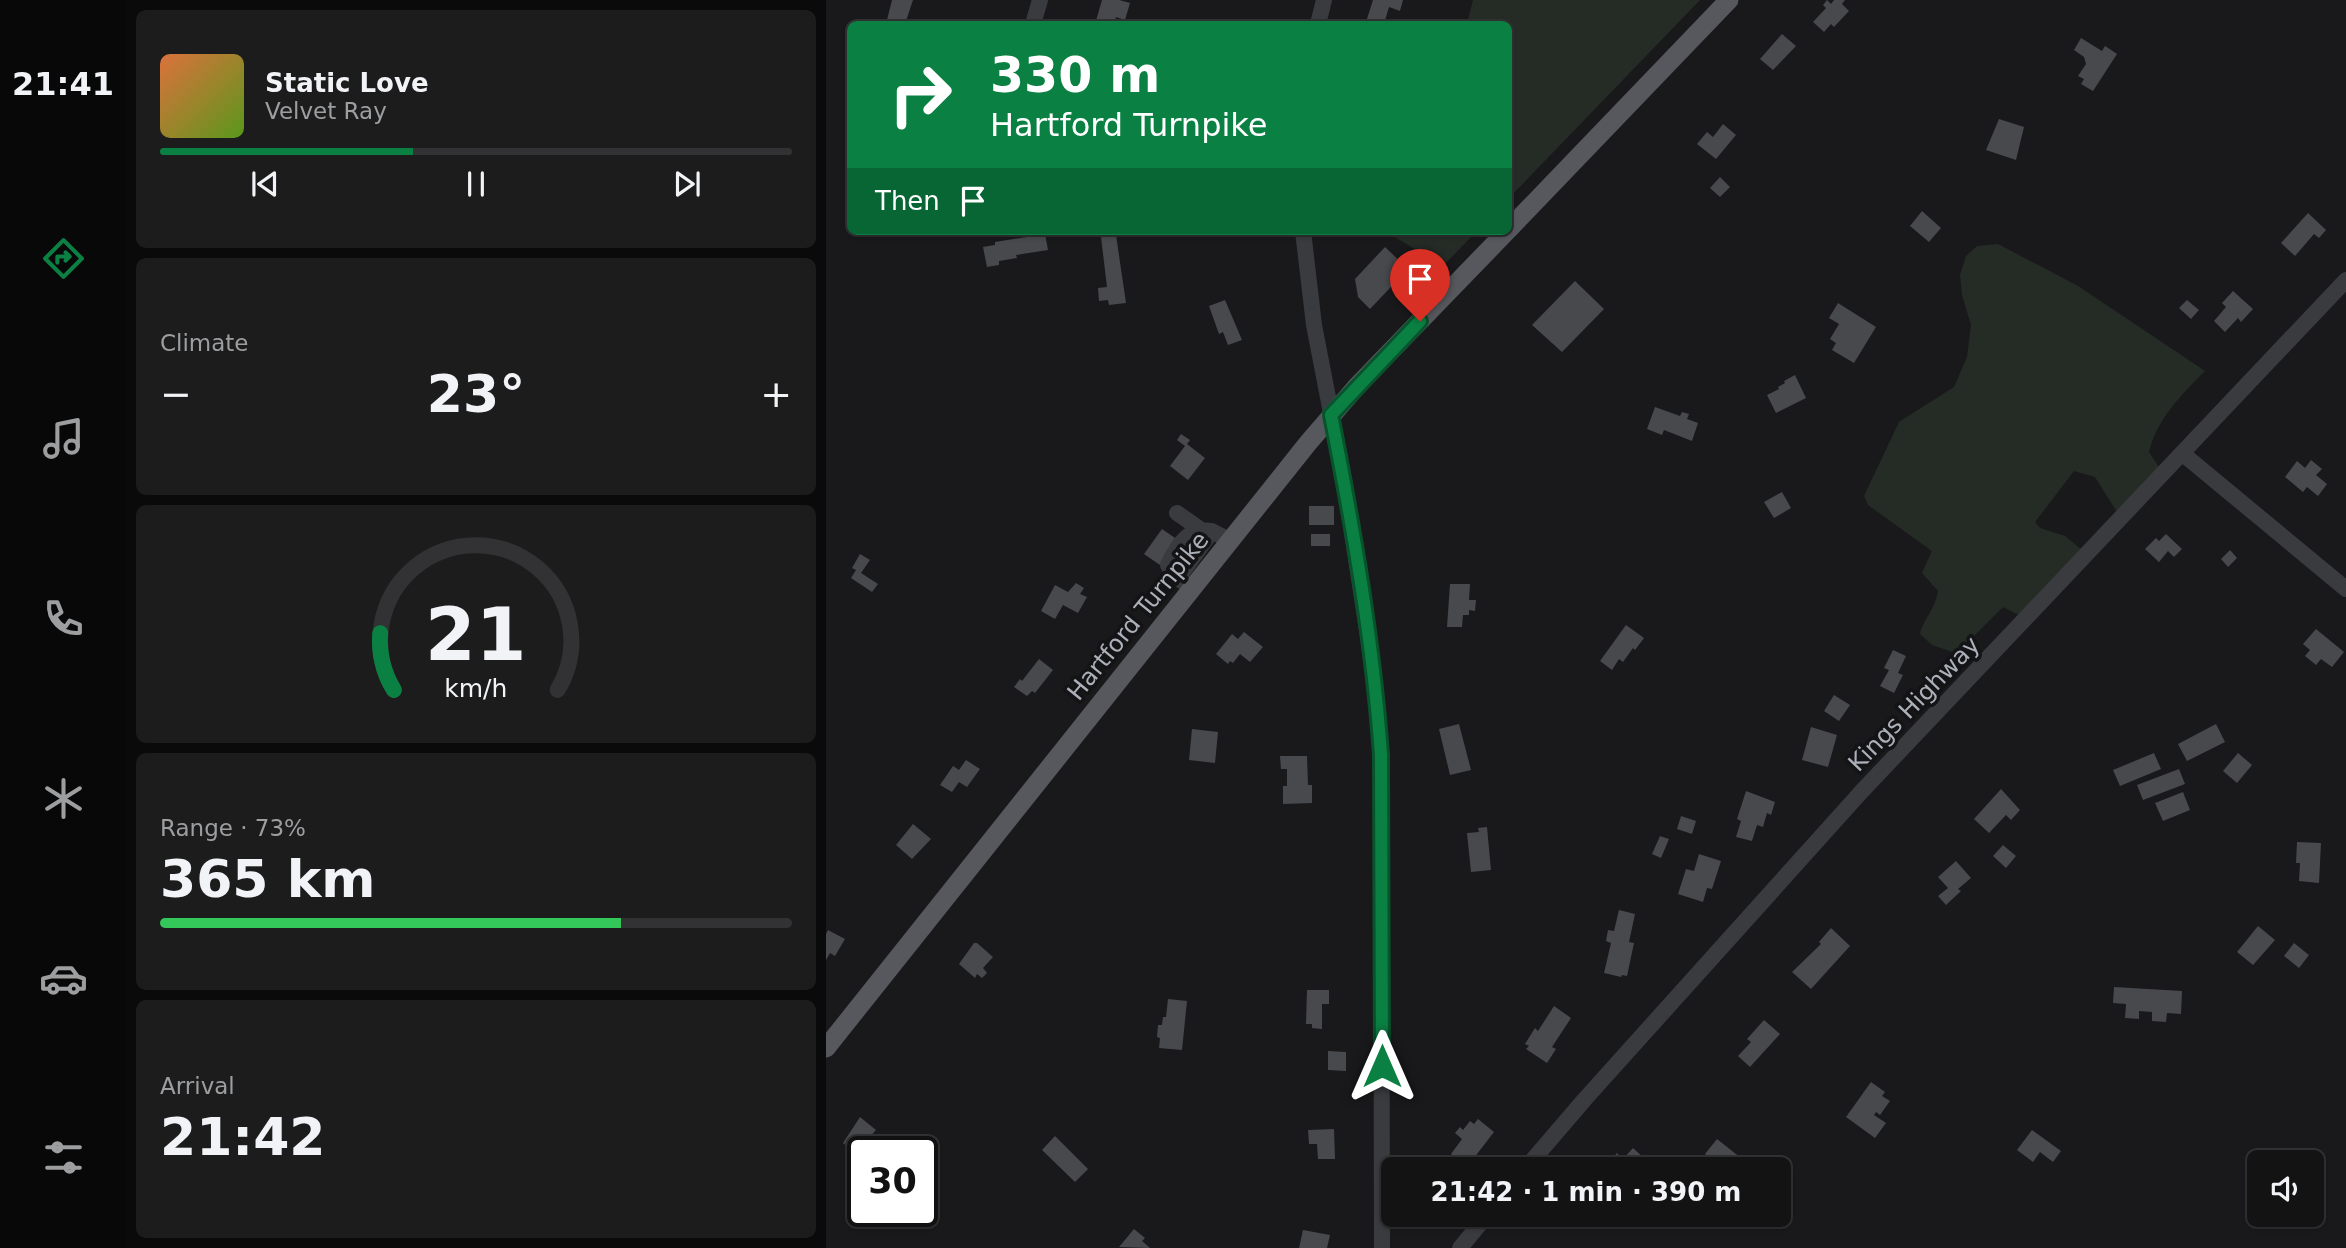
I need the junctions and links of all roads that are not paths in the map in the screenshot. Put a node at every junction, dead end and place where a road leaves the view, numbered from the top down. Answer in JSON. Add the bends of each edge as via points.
{"nodes":[{"id":1,"x":1040,"y":0,"type":"edge"},
{"id":2,"x":1324,"y":0,"type":"edge"},
{"id":3,"x":1729,"y":0,"type":"edge"},
{"id":4,"x":1034,"y":21,"type":"edge"},
{"id":5,"x":1319,"y":21,"type":"edge"},
{"id":6,"x":1512,"y":226,"type":"edge"},
{"id":7,"x":1303,"y":235,"type":"edge"},
{"id":8,"x":1503,"y":235,"type":"edge"},
{"id":9,"x":2346,"y":281,"type":"edge"},
{"id":10,"x":1331,"y":415,"type":"junction"},
{"id":11,"x":2183,"y":454,"type":"junction"},
{"id":12,"x":1177,"y":513,"type":"dead end"},
{"id":13,"x":1214,"y":534,"type":"junction"},
{"id":14,"x":1185,"y":583,"type":"junction"},
{"id":15,"x":2346,"y":589,"type":"edge"},
{"id":16,"x":826,"y":1048,"type":"edge"},
{"id":17,"x":1535,"y":1157,"type":"edge"},
{"id":18,"x":1477,"y":1227,"type":"edge"},
{"id":19,"x":1382,"y":1248,"type":"edge"},
{"id":20,"x":1460,"y":1248,"type":"edge"}],
"edges":[{"from":1,"to":4,"type":"street"},
{"from":2,"to":5,"type":"street"},
{"from":3,"to":6,"type":"main road","name":"Hartford Turnpike"},
{"from":7,"to":10,"type":"street"},
{"from":8,"to":10,"type":"main road","name":"Hartford Turnpike"},
{"from":9,"to":11,"type":"street","name":"Kings Highway"},
{"from":10,"to":13,"type":"main road","name":"Hartford Turnpike"},
{"from":10,"to":19,"type":"street","via":[[1369,644],[1381,755]]},
{"from":11,"to":15,"type":"street"},
{"from":11,"to":17,"type":"street","name":"Kings Highway","via":[[1854,800]]},
{"from":12,"to":13,"type":"street"},
{"from":13,"to":14,"type":"main road","name":"Hartford Turnpike"},
{"from":13,"to":14,"type":"street","via":[[1183,540],[1168,565]]},
{"from":14,"to":16,"type":"main road","name":"Hartford Turnpike"},
{"from":18,"to":20,"type":"street"}]}
